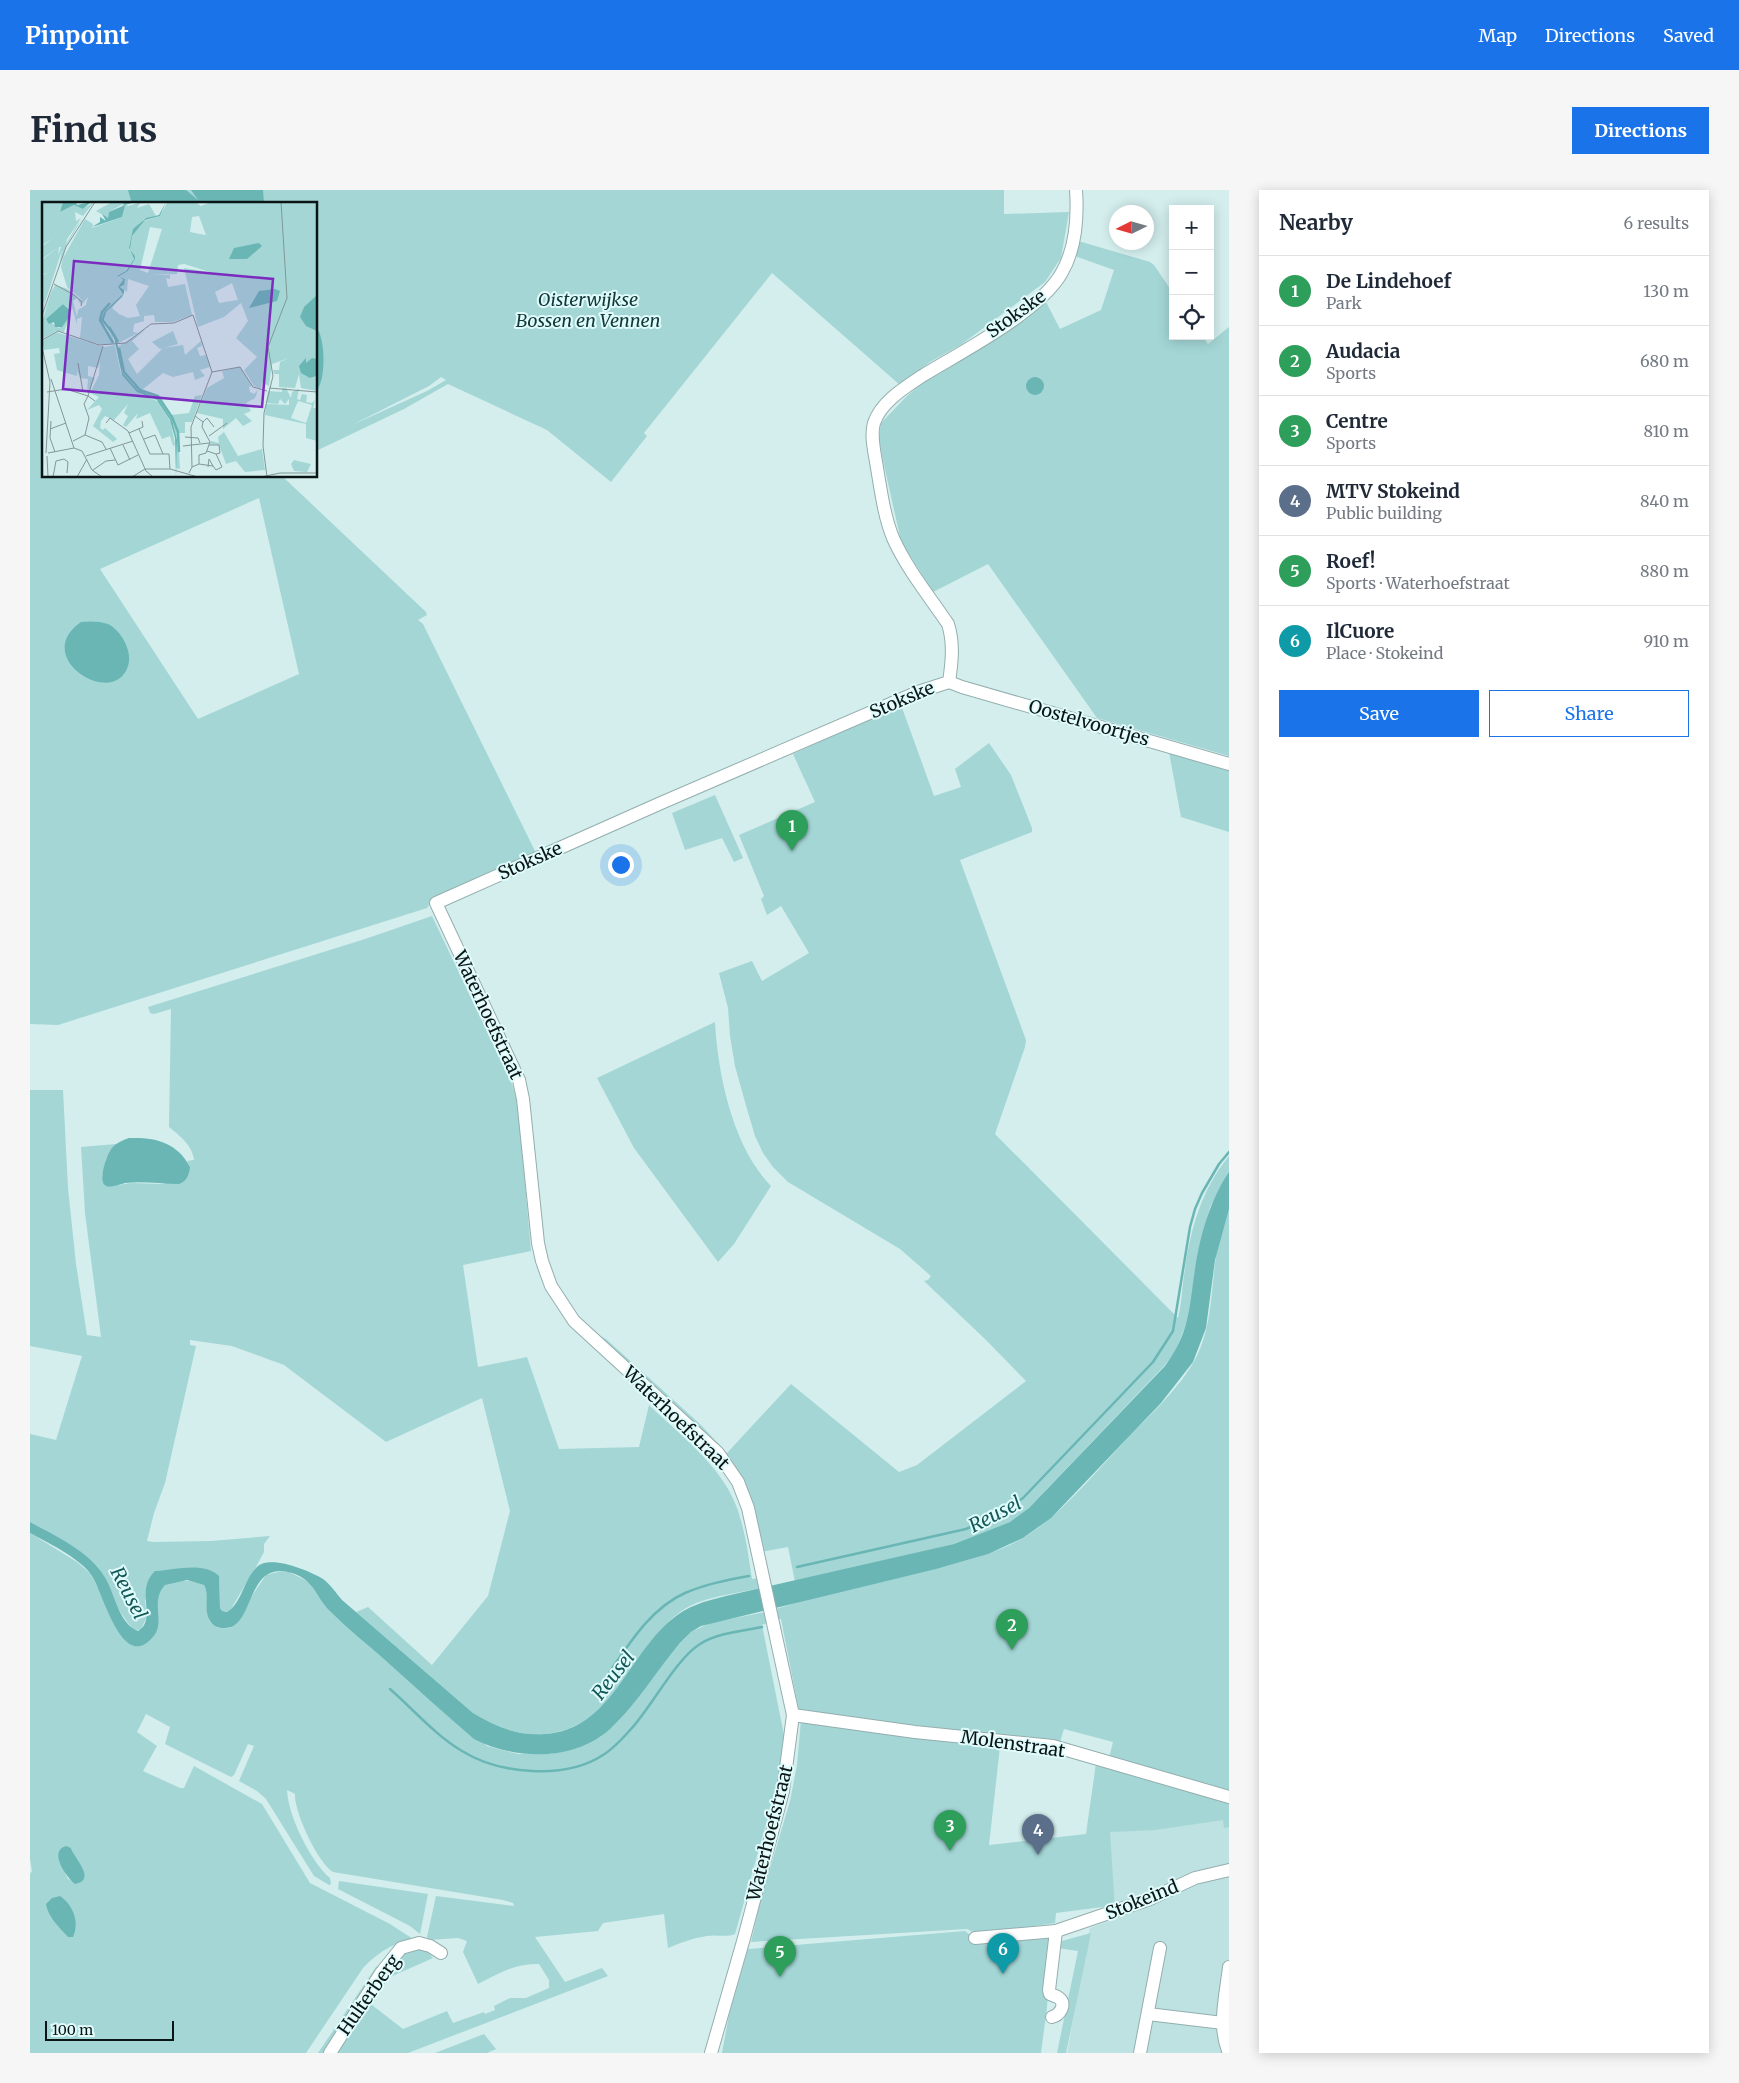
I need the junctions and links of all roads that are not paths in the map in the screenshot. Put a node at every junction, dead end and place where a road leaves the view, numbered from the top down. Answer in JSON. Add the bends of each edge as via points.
{"nodes":[{"id":1,"x":1076,"y":190,"type":"edge"},
{"id":2,"x":949,"y":682,"type":"junction"},
{"id":3,"x":1229,"y":764,"type":"edge"},
{"id":4,"x":436,"y":903,"type":"joint"},
{"id":5,"x":792,"y":1714,"type":"junction"},
{"id":6,"x":1229,"y":1797,"type":"edge"},
{"id":7,"x":1229,"y":1870,"type":"edge"},
{"id":8,"x":1056,"y":1931,"type":"junction"},
{"id":9,"x":975,"y":1938,"type":"dead end"},
{"id":10,"x":1160,"y":1948,"type":"dead end"},
{"id":11,"x":441,"y":1953,"type":"dead end"},
{"id":12,"x":1229,"y":1967,"type":"edge"},
{"id":13,"x":1148,"y":2014,"type":"junction"},
{"id":14,"x":1052,"y":2017,"type":"dead end"},
{"id":15,"x":1223,"y":2023,"type":"junction"},
{"id":16,"x":330,"y":2053,"type":"edge"},
{"id":17,"x":711,"y":2053,"type":"edge"},
{"id":18,"x":1140,"y":2053,"type":"edge"},
{"id":19,"x":1229,"y":2053,"type":"edge"}],
"edges":[{"from":1,"to":2,"type":"street","name":"Stokske","via":[[1077,223],[1071,250],[1061,274],[1049,290],[1020,314],[898,393],[879,412],[873,425],[873,444],[893,537],[948,624],[952,637]]},
{"from":2,"to":3,"type":"street","name":"Oostelvoortjes"},
{"from":2,"to":4,"type":"street","name":"Stokske","via":[[918,692]]},
{"from":4,"to":5,"type":"street","name":"Waterhoefstraat","via":[[519,1080],[538,1243],[551,1286],[574,1321],[718,1453],[738,1482],[746,1501]]},
{"from":5,"to":6,"type":"street","name":"Molenstraat","via":[[915,1732],[1053,1746]]},
{"from":5,"to":17,"type":"street","name":"Waterhoefstraat","via":[[783,1792]]},
{"from":7,"to":8,"type":"street","name":"Stokeind","via":[[1195,1878],[1141,1902]]},
{"from":8,"to":9,"type":"street","name":"Stokeind"},
{"from":8,"to":14,"type":"street","via":[[1049,1990],[1062,2003],[1061,2012]]},
{"from":10,"to":13,"type":"street"},
{"from":11,"to":16,"type":"street","name":"Hulterberg","via":[[419,1943],[401,1948],[381,1973]]},
{"from":12,"to":15,"type":"street"},
{"from":13,"to":15,"type":"street"},
{"from":13,"to":18,"type":"street"},
{"from":15,"to":19,"type":"street"}]}
